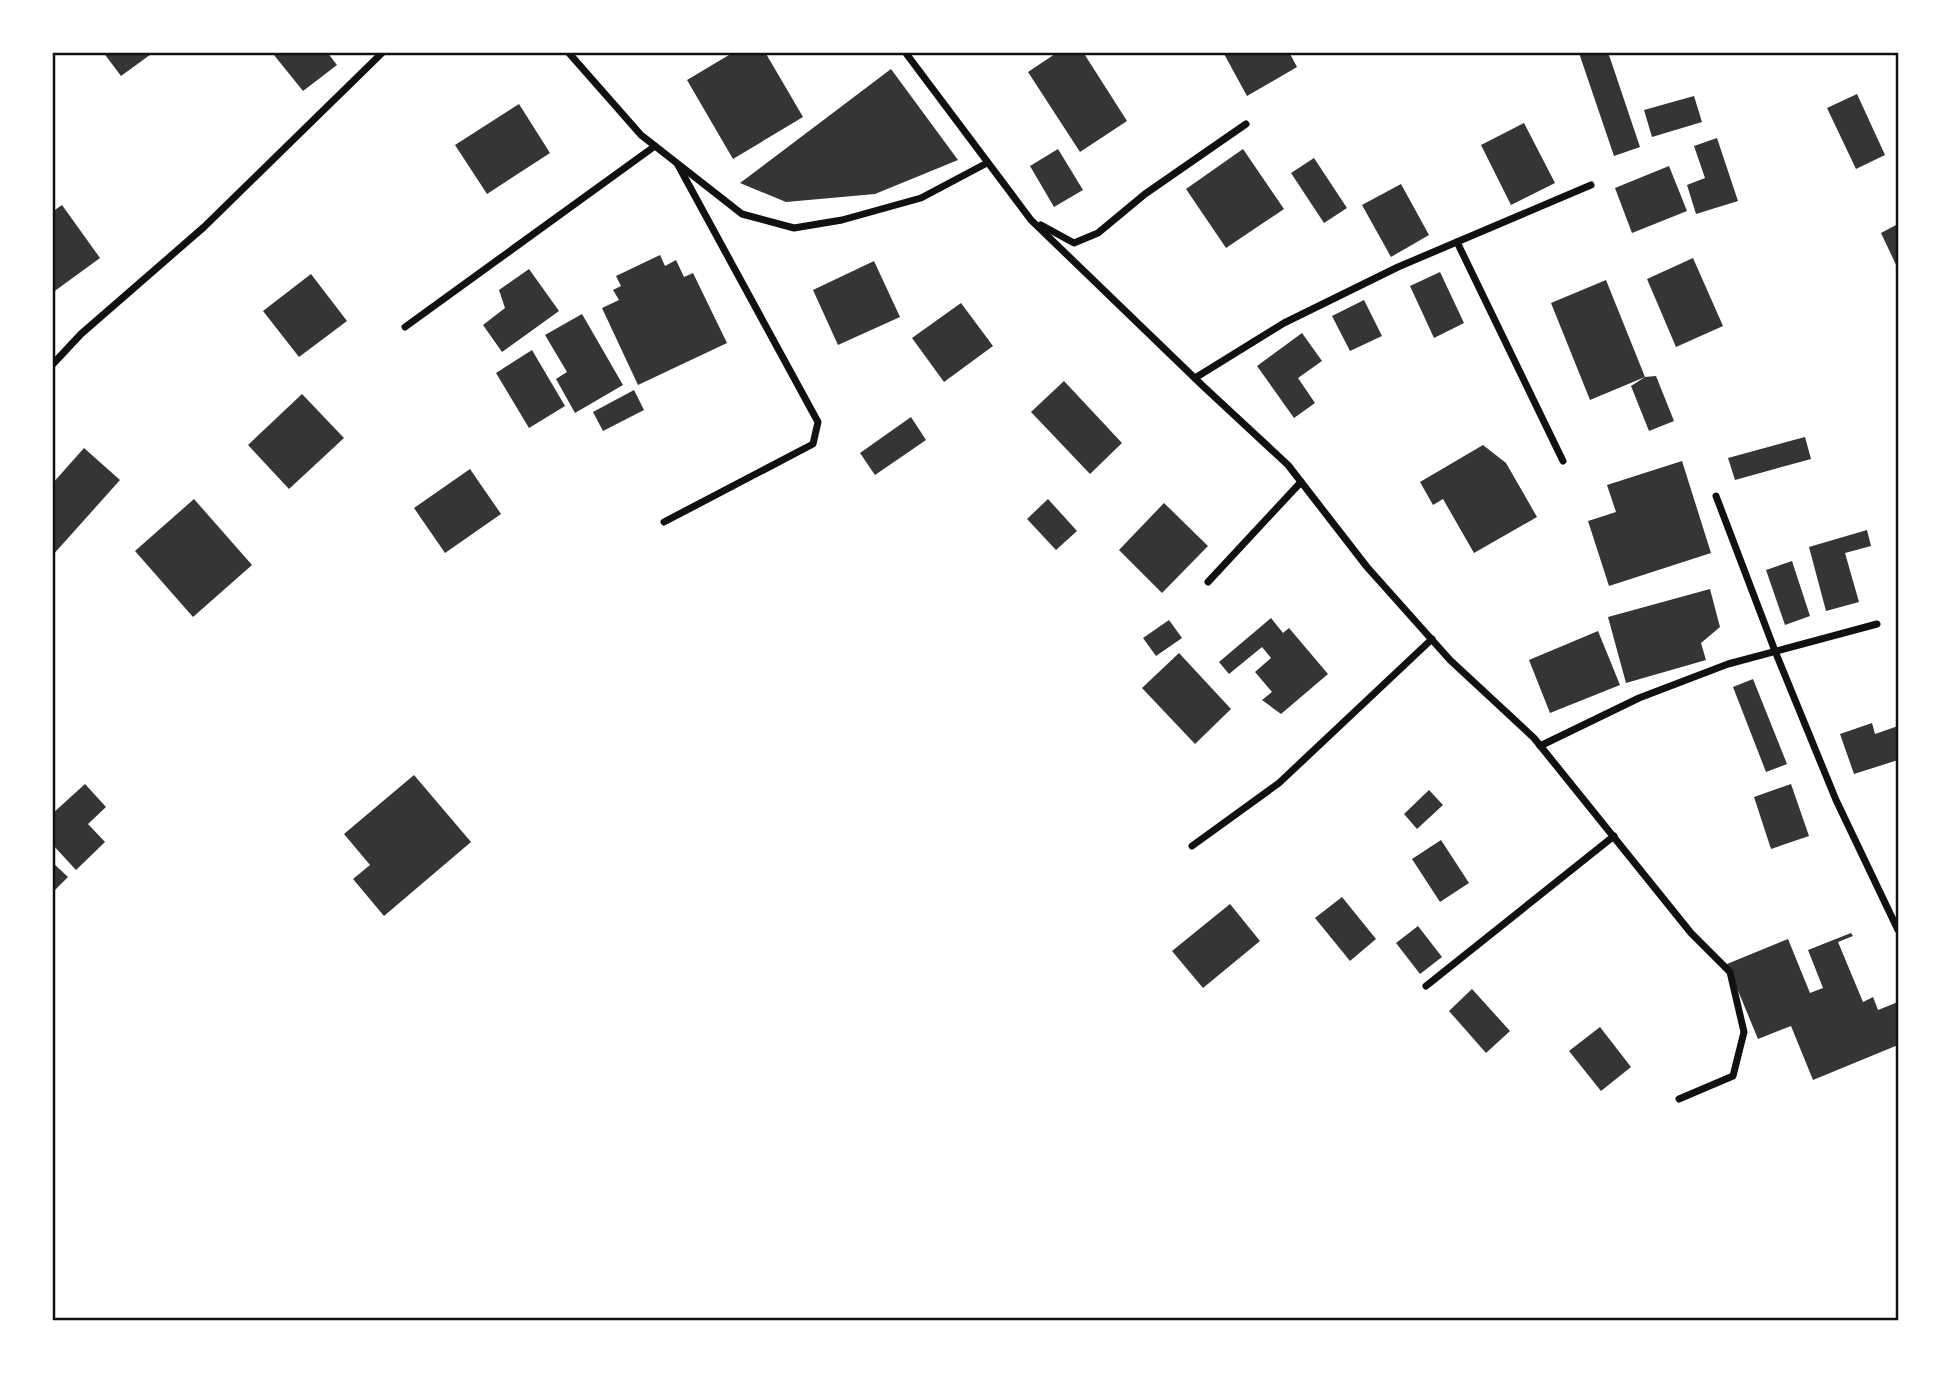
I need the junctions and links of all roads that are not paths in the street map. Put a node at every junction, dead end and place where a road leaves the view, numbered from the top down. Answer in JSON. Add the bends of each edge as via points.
{"nodes":[{"id":1,"x":383,"y":52,"type":"edge"},
{"id":2,"x":568,"y":52,"type":"edge"},
{"id":3,"x":905,"y":52,"type":"edge"},
{"id":4,"x":1246,"y":124,"type":"dead end"},
{"id":5,"x":655,"y":146,"type":"junction"},
{"id":6,"x":676,"y":162,"type":"junction"},
{"id":7,"x":987,"y":163,"type":"junction"},
{"id":8,"x":1591,"y":185,"type":"dead end"},
{"id":9,"x":1031,"y":220,"type":"junction"},
{"id":10,"x":1457,"y":242,"type":"junction"},
{"id":11,"x":405,"y":327,"type":"dead end"},
{"id":12,"x":52,"y":365,"type":"edge"},
{"id":13,"x":1195,"y":378,"type":"junction"},
{"id":14,"x":1563,"y":461,"type":"dead end"},
{"id":15,"x":1301,"y":482,"type":"junction"},
{"id":16,"x":1716,"y":496,"type":"dead end"},
{"id":17,"x":664,"y":522,"type":"dead end"},
{"id":18,"x":1208,"y":582,"type":"dead end"},
{"id":19,"x":1877,"y":624,"type":"dead end"},
{"id":20,"x":1432,"y":639,"type":"junction"},
{"id":21,"x":1775,"y":651,"type":"junction"},
{"id":22,"x":1541,"y":746,"type":"junction"},
{"id":23,"x":1614,"y":836,"type":"junction"},
{"id":24,"x":1192,"y":846,"type":"dead end"},
{"id":25,"x":1899,"y":930,"type":"edge"},
{"id":26,"x":1426,"y":986,"type":"dead end"},
{"id":27,"x":1679,"y":1099,"type":"dead end"}],
"edges":[{"from":1,"to":12,"type":"street","via":[[204,227]]},
{"from":2,"to":5,"type":"street"},
{"from":3,"to":7,"type":"street"},
{"from":4,"to":9,"type":"street","via":[[1145,194],[1098,233],[1074,243]]},
{"from":5,"to":6,"type":"street"},
{"from":5,"to":11,"type":"street"},
{"from":6,"to":7,"type":"street","via":[[742,214],[794,228],[921,198]]},
{"from":6,"to":17,"type":"street","via":[[818,422],[813,444]]},
{"from":7,"to":9,"type":"street"},
{"from":8,"to":10,"type":"street"},
{"from":9,"to":13,"type":"street"},
{"from":10,"to":13,"type":"street","via":[[1284,323]]},
{"from":10,"to":14,"type":"street"},
{"from":13,"to":15,"type":"street"},
{"from":15,"to":18,"type":"street"},
{"from":15,"to":20,"type":"street","via":[[1367,567]]},
{"from":16,"to":21,"type":"street"},
{"from":19,"to":21,"type":"street"},
{"from":20,"to":22,"type":"street"},
{"from":20,"to":24,"type":"street","via":[[1279,783]]},
{"from":21,"to":22,"type":"street","via":[[1639,698]]},
{"from":21,"to":25,"type":"street","via":[[1836,800]]},
{"from":22,"to":23,"type":"street"},
{"from":23,"to":26,"type":"street"},
{"from":23,"to":27,"type":"street","via":[[1691,933],[1730,972],[1744,1032],[1733,1076]]}]}
